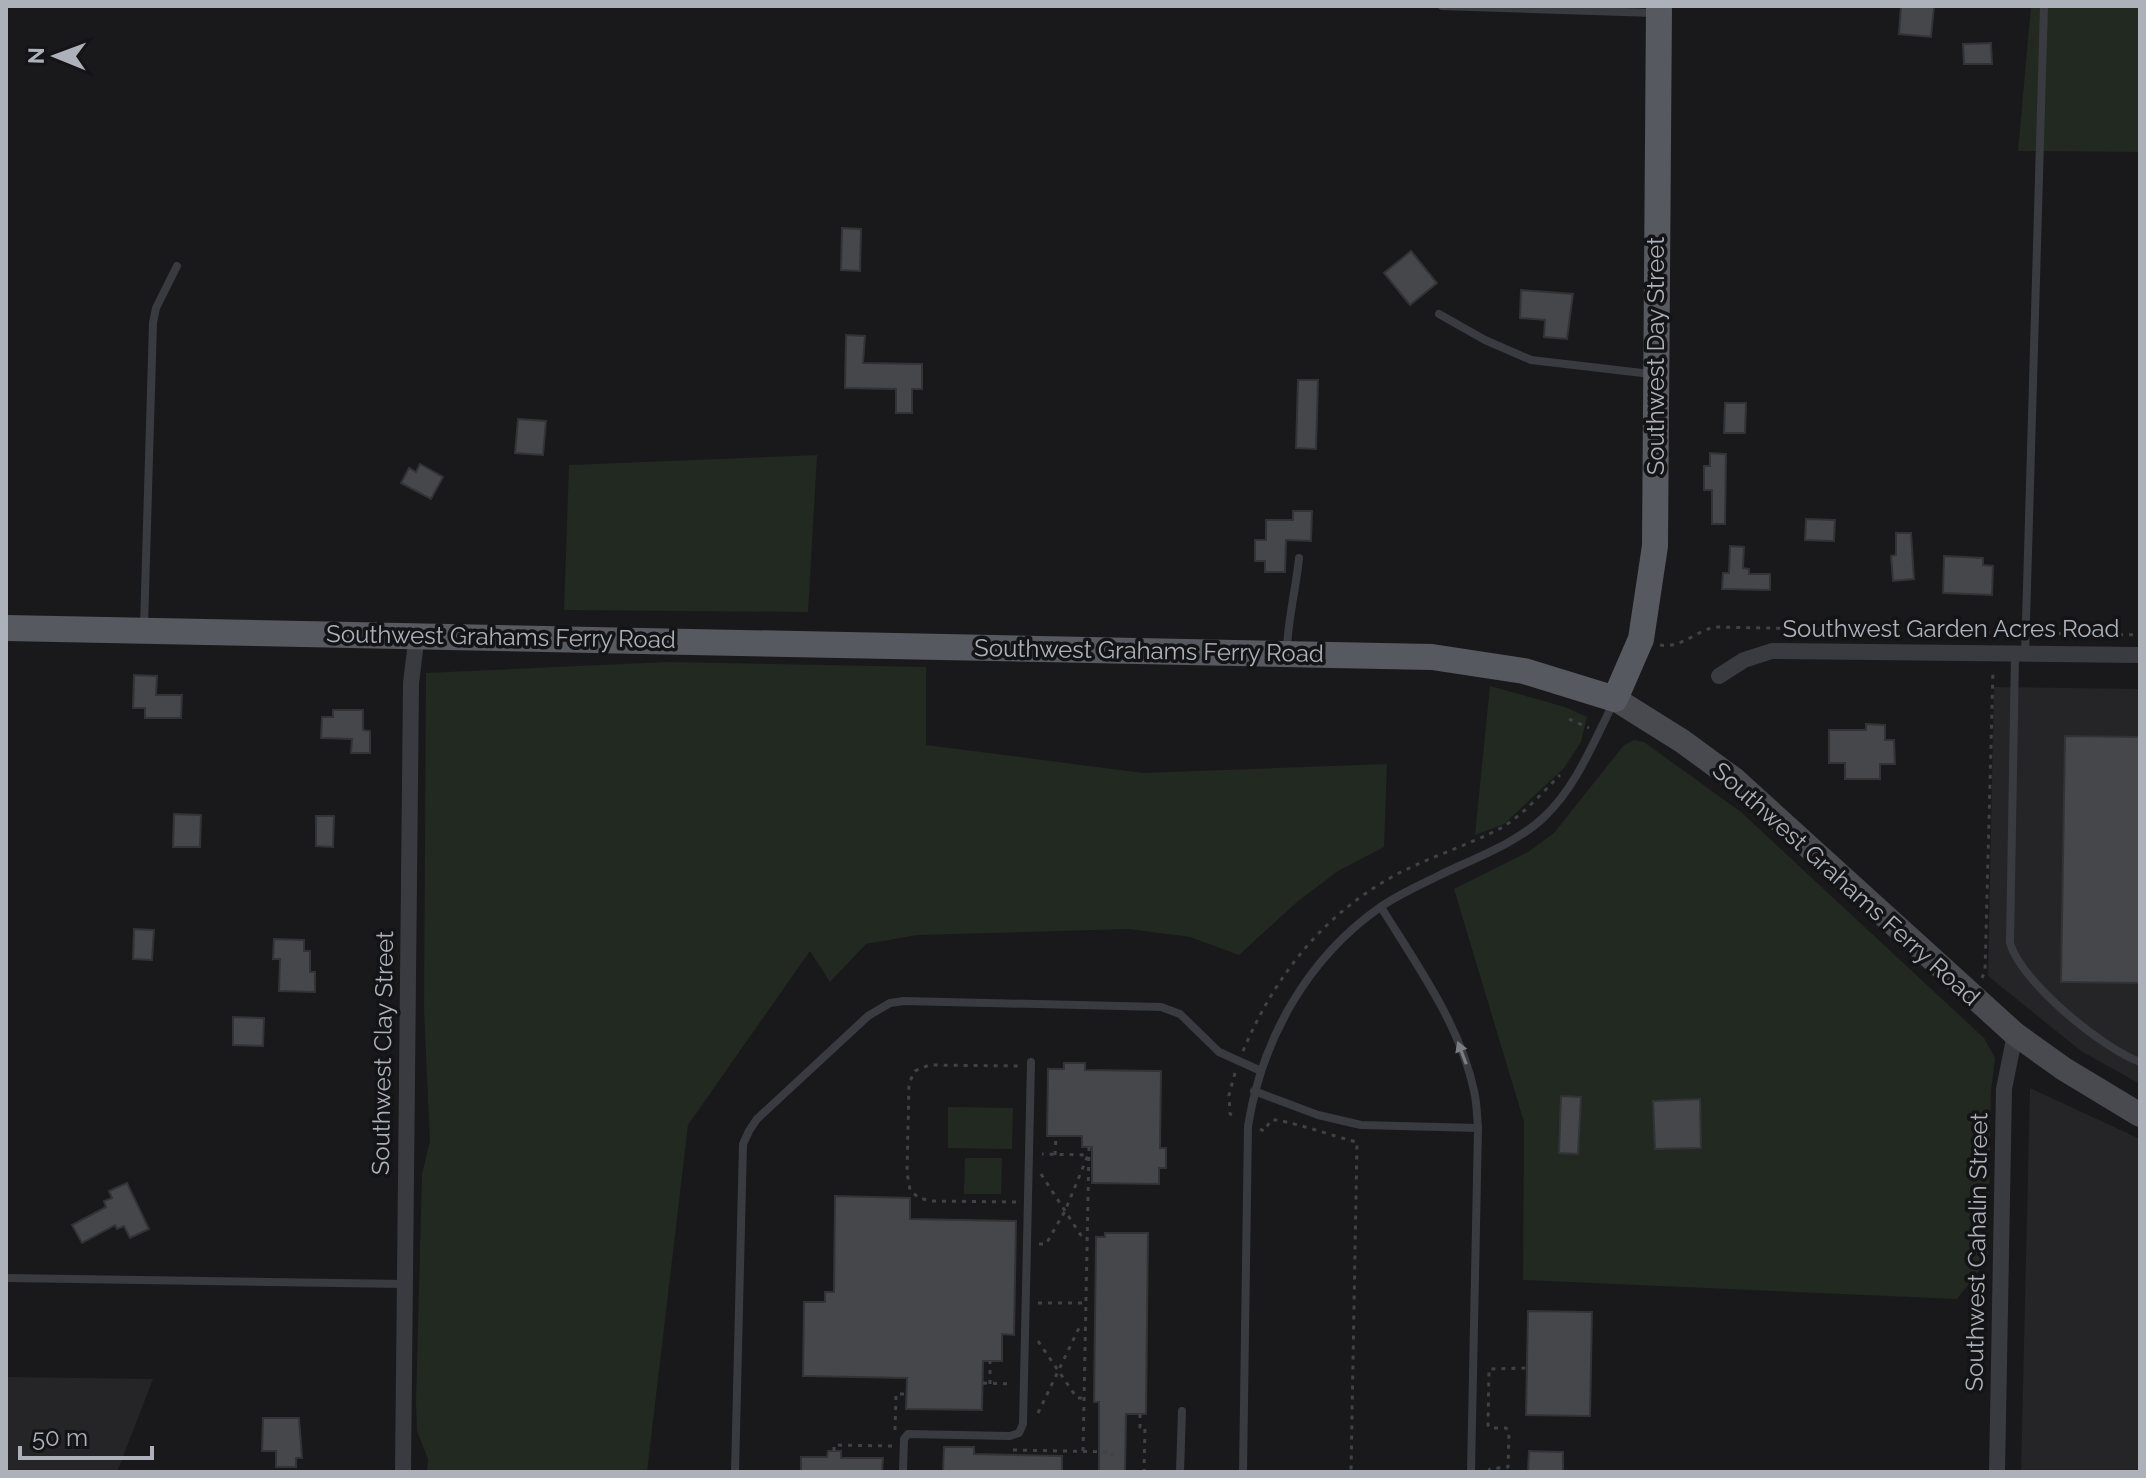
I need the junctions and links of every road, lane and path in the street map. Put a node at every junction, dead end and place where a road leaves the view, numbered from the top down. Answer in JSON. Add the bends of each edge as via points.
{"nodes":[{"id":1,"x":1442,"y":6,"type":"edge"},
{"id":2,"x":2044,"y":6,"type":"edge"},
{"id":3,"x":1523,"y":7,"type":"edge"},
{"id":4,"x":1659,"y":9,"type":"edge"},
{"id":5,"x":177,"y":266,"type":"dead end"},
{"id":6,"x":1439,"y":314,"type":"dead end"},
{"id":7,"x":1656,"y":375,"type":"junction"},
{"id":8,"x":1299,"y":558,"type":"dead end"},
{"id":9,"x":6,"y":628,"type":"edge"},
{"id":10,"x":144,"y":630,"type":"junction"},
{"id":11,"x":2026,"y":633,"type":"junction"},
{"id":12,"x":417,"y":634,"type":"junction"},
{"id":13,"x":2140,"y":635,"type":"edge"},
{"id":14,"x":1641,"y":639,"type":"junction"},
{"id":15,"x":1286,"y":654,"type":"junction"},
{"id":16,"x":1993,"y":654,"type":"junction"},
{"id":17,"x":2020,"y":655,"type":"junction"},
{"id":18,"x":2140,"y":655,"type":"edge"},
{"id":19,"x":1719,"y":676,"type":"dead end"},
{"id":20,"x":1615,"y":699,"type":"junction"},
{"id":21,"x":1569,"y":719,"type":"dead end"},
{"id":22,"x":1589,"y":729,"type":"dead end"},
{"id":23,"x":1565,"y":770,"type":"dead end"},
{"id":24,"x":1381,"y":907,"type":"junction"},
{"id":25,"x":1975,"y":999,"type":"junction"},
{"id":26,"x":2015,"y":1034,"type":"junction"},
{"id":27,"x":1238,"y":1062,"type":"junction"},
{"id":28,"x":2140,"y":1062,"type":"edge"},
{"id":29,"x":1031,"y":1064,"type":"joint"},
{"id":30,"x":1261,"y":1071,"type":"junction"},
{"id":31,"x":1254,"y":1091,"type":"junction"},
{"id":32,"x":2140,"y":1115,"type":"edge"},
{"id":33,"x":1249,"y":1123,"type":"junction"},
{"id":34,"x":1478,"y":1128,"type":"junction"},
{"id":35,"x":1056,"y":1136,"type":"dead end"},
{"id":36,"x":1089,"y":1147,"type":"dead end"},
{"id":37,"x":1029,"y":1154,"type":"junction"},
{"id":38,"x":1055,"y":1155,"type":"junction"},
{"id":39,"x":1088,"y":1155,"type":"junction"},
{"id":40,"x":1028,"y":1202,"type":"junction"},
{"id":41,"x":1065,"y":1211,"type":"junction"},
{"id":42,"x":1087,"y":1237,"type":"junction"},
{"id":43,"x":1027,"y":1244,"type":"junction"},
{"id":44,"x":6,"y":1278,"type":"edge"},
{"id":45,"x":405,"y":1284,"type":"junction"},
{"id":46,"x":1026,"y":1303,"type":"junction"},
{"id":47,"x":1086,"y":1303,"type":"junction"},
{"id":48,"x":1025,"y":1322,"type":"junction"},
{"id":49,"x":1086,"y":1328,"type":"junction"},
{"id":50,"x":990,"y":1361,"type":"dead end"},
{"id":51,"x":1527,"y":1368,"type":"dead end"},
{"id":52,"x":1058,"y":1371,"type":"junction"},
{"id":53,"x":983,"y":1383,"type":"dead end"},
{"id":54,"x":990,"y":1384,"type":"junction"},
{"id":55,"x":1024,"y":1384,"type":"junction"},
{"id":56,"x":906,"y":1394,"type":"dead end"},
{"id":57,"x":1084,"y":1398,"type":"junction"},
{"id":58,"x":1182,"y":1411,"type":"dead end"},
{"id":59,"x":1140,"y":1414,"type":"dead end"},
{"id":60,"x":1034,"y":1420,"type":"dead end"},
{"id":61,"x":895,"y":1433,"type":"dead end"},
{"id":62,"x":1028,"y":1441,"type":"dead end"},
{"id":63,"x":904,"y":1446,"type":"junction"},
{"id":64,"x":1010,"y":1450,"type":"dead end"},
{"id":65,"x":1028,"y":1450,"type":"junction"},
{"id":66,"x":834,"y":1451,"type":"dead end"},
{"id":67,"x":1083,"y":1451,"type":"junction"},
{"id":68,"x":1112,"y":1457,"type":"dead end"},
{"id":69,"x":403,"y":1472,"type":"edge"},
{"id":70,"x":735,"y":1472,"type":"edge"},
{"id":71,"x":903,"y":1472,"type":"edge"},
{"id":72,"x":1144,"y":1472,"type":"edge"},
{"id":73,"x":1180,"y":1472,"type":"edge"},
{"id":74,"x":1243,"y":1472,"type":"edge"},
{"id":75,"x":1351,"y":1472,"type":"edge"},
{"id":76,"x":1471,"y":1472,"type":"edge"},
{"id":77,"x":1488,"y":1472,"type":"edge"},
{"id":78,"x":1997,"y":1472,"type":"edge"}],
"edges":[{"from":1,"to":3,"type":"lane"},
{"from":2,"to":11,"type":"lane"},
{"from":3,"to":4,"type":"lane"},
{"from":4,"to":7,"type":"main road","name":"Southwest Day Street"},
{"from":5,"to":10,"type":"lane","via":[[153,323]]},
{"from":6,"to":7,"type":"lane","via":[[1531,360]]},
{"from":7,"to":14,"type":"main road","name":"Southwest Day Street","via":[[1655,546]]},
{"from":8,"to":15,"type":"lane"},
{"from":9,"to":10,"type":"main road","name":"Southwest Grahams Ferry Road"},
{"from":10,"to":12,"type":"main road","name":"Southwest Grahams Ferry Road"},
{"from":11,"to":13,"type":"path"},
{"from":11,"to":14,"type":"path","via":[[1715,627],[1669,647]]},
{"from":11,"to":17,"type":"lane"},
{"from":12,"to":15,"type":"main road","name":"Southwest Grahams Ferry Road"},
{"from":12,"to":45,"type":"street","name":"Southwest Clay Street","via":[[411,683]]},
{"from":14,"to":20,"type":"main road","name":"Southwest Day Street"},
{"from":15,"to":20,"type":"main road","name":"Southwest Grahams Ferry Road","via":[[1432,657],[1491,664]]},
{"from":16,"to":17,"type":"street","name":"Southwest Garden Acres Road"},
{"from":16,"to":19,"type":"street","name":"Southwest Garden Acres Road","via":[[1772,651]]},
{"from":16,"to":25,"type":"path","via":[[1985,971]]},
{"from":17,"to":18,"type":"street","name":"Southwest Garden Acres Road"},
{"from":17,"to":28,"type":"lane","via":[[2013,954],[2040,988],[2079,1022],[2120,1054]]},
{"from":20,"to":24,"type":"lane","via":[[1574,780],[1543,818]]},
{"from":20,"to":25,"type":"main road","name":"Southwest Grahams Ferry Road","via":[[1734,779]]},
{"from":21,"to":22,"type":"path"},
{"from":23,"to":27,"type":"path","via":[[1509,823],[1390,878],[1335,916],[1278,981]]},
{"from":24,"to":30,"type":"lane","via":[[1317,966],[1282,1021]]},
{"from":34,"to":24,"type":"lane","one_way":true,"via":[[1475,1092],[1456,1037]]},
{"from":25,"to":26,"type":"main road","name":"Southwest Grahams Ferry Road"},
{"from":26,"to":32,"type":"main road","name":"Southwest Grahams Ferry Road"},
{"from":26,"to":78,"type":"street","name":"Southwest Cahalin Street","via":[[2004,1089]]},
{"from":27,"to":30,"type":"lane"},
{"from":27,"to":33,"type":"path","via":[[1230,1114]]},
{"from":27,"to":70,"type":"lane","via":[[1213,1048],[1180,1014],[1161,1007],[904,1001],[868,1016],[757,1119],[743,1144]]},
{"from":29,"to":37,"type":"lane"},
{"from":29,"to":40,"type":"path","via":[[929,1065],[915,1071],[909,1083],[907,1172],[910,1190],[924,1200]]},
{"from":30,"to":31,"type":"lane"},
{"from":31,"to":33,"type":"lane"},
{"from":31,"to":34,"type":"lane","via":[[1361,1125]]},
{"from":33,"to":74,"type":"lane"},
{"from":33,"to":75,"type":"path","via":[[1264,1131],[1271,1120],[1281,1120],[1357,1142]]},
{"from":34,"to":76,"type":"lane"},
{"from":35,"to":38,"type":"path"},
{"from":36,"to":39,"type":"path"},
{"from":37,"to":38,"type":"path"},
{"from":37,"to":40,"type":"lane"},
{"from":37,"to":41,"type":"path"},
{"from":38,"to":39,"type":"path"},
{"from":39,"to":41,"type":"path"},
{"from":39,"to":42,"type":"path"},
{"from":40,"to":43,"type":"lane"},
{"from":41,"to":42,"type":"path"},
{"from":41,"to":43,"type":"path","via":[[1046,1244]]},
{"from":42,"to":47,"type":"path"},
{"from":43,"to":46,"type":"lane"},
{"from":44,"to":45,"type":"lane"},
{"from":45,"to":69,"type":"street","name":"Southwest Clay Street"},
{"from":46,"to":47,"type":"path"},
{"from":46,"to":48,"type":"lane"},
{"from":47,"to":49,"type":"path"},
{"from":48,"to":52,"type":"path"},
{"from":48,"to":55,"type":"lane"},
{"from":49,"to":52,"type":"path","via":[[1079,1328]]},
{"from":49,"to":57,"type":"path"},
{"from":50,"to":54,"type":"path"},
{"from":51,"to":77,"type":"path","via":[[1489,1369],[1488,1425],[1509,1431],[1508,1467]]},
{"from":52,"to":57,"type":"path","via":[[1077,1398]]},
{"from":52,"to":60,"type":"path"},
{"from":53,"to":54,"type":"path"},
{"from":54,"to":55,"type":"path"},
{"from":55,"to":63,"type":"lane","via":[[1019,1433],[908,1434]]},
{"from":56,"to":61,"type":"path","via":[[896,1394]]},
{"from":57,"to":67,"type":"path"},
{"from":58,"to":73,"type":"lane"},
{"from":59,"to":72,"type":"path","via":[[1140,1427],[1145,1427]]},
{"from":62,"to":65,"type":"path"},
{"from":63,"to":66,"type":"path","via":[[834,1445]]},
{"from":63,"to":71,"type":"lane"},
{"from":64,"to":65,"type":"path"},
{"from":65,"to":67,"type":"path"},
{"from":67,"to":68,"type":"path","via":[[1112,1452]]}]}
